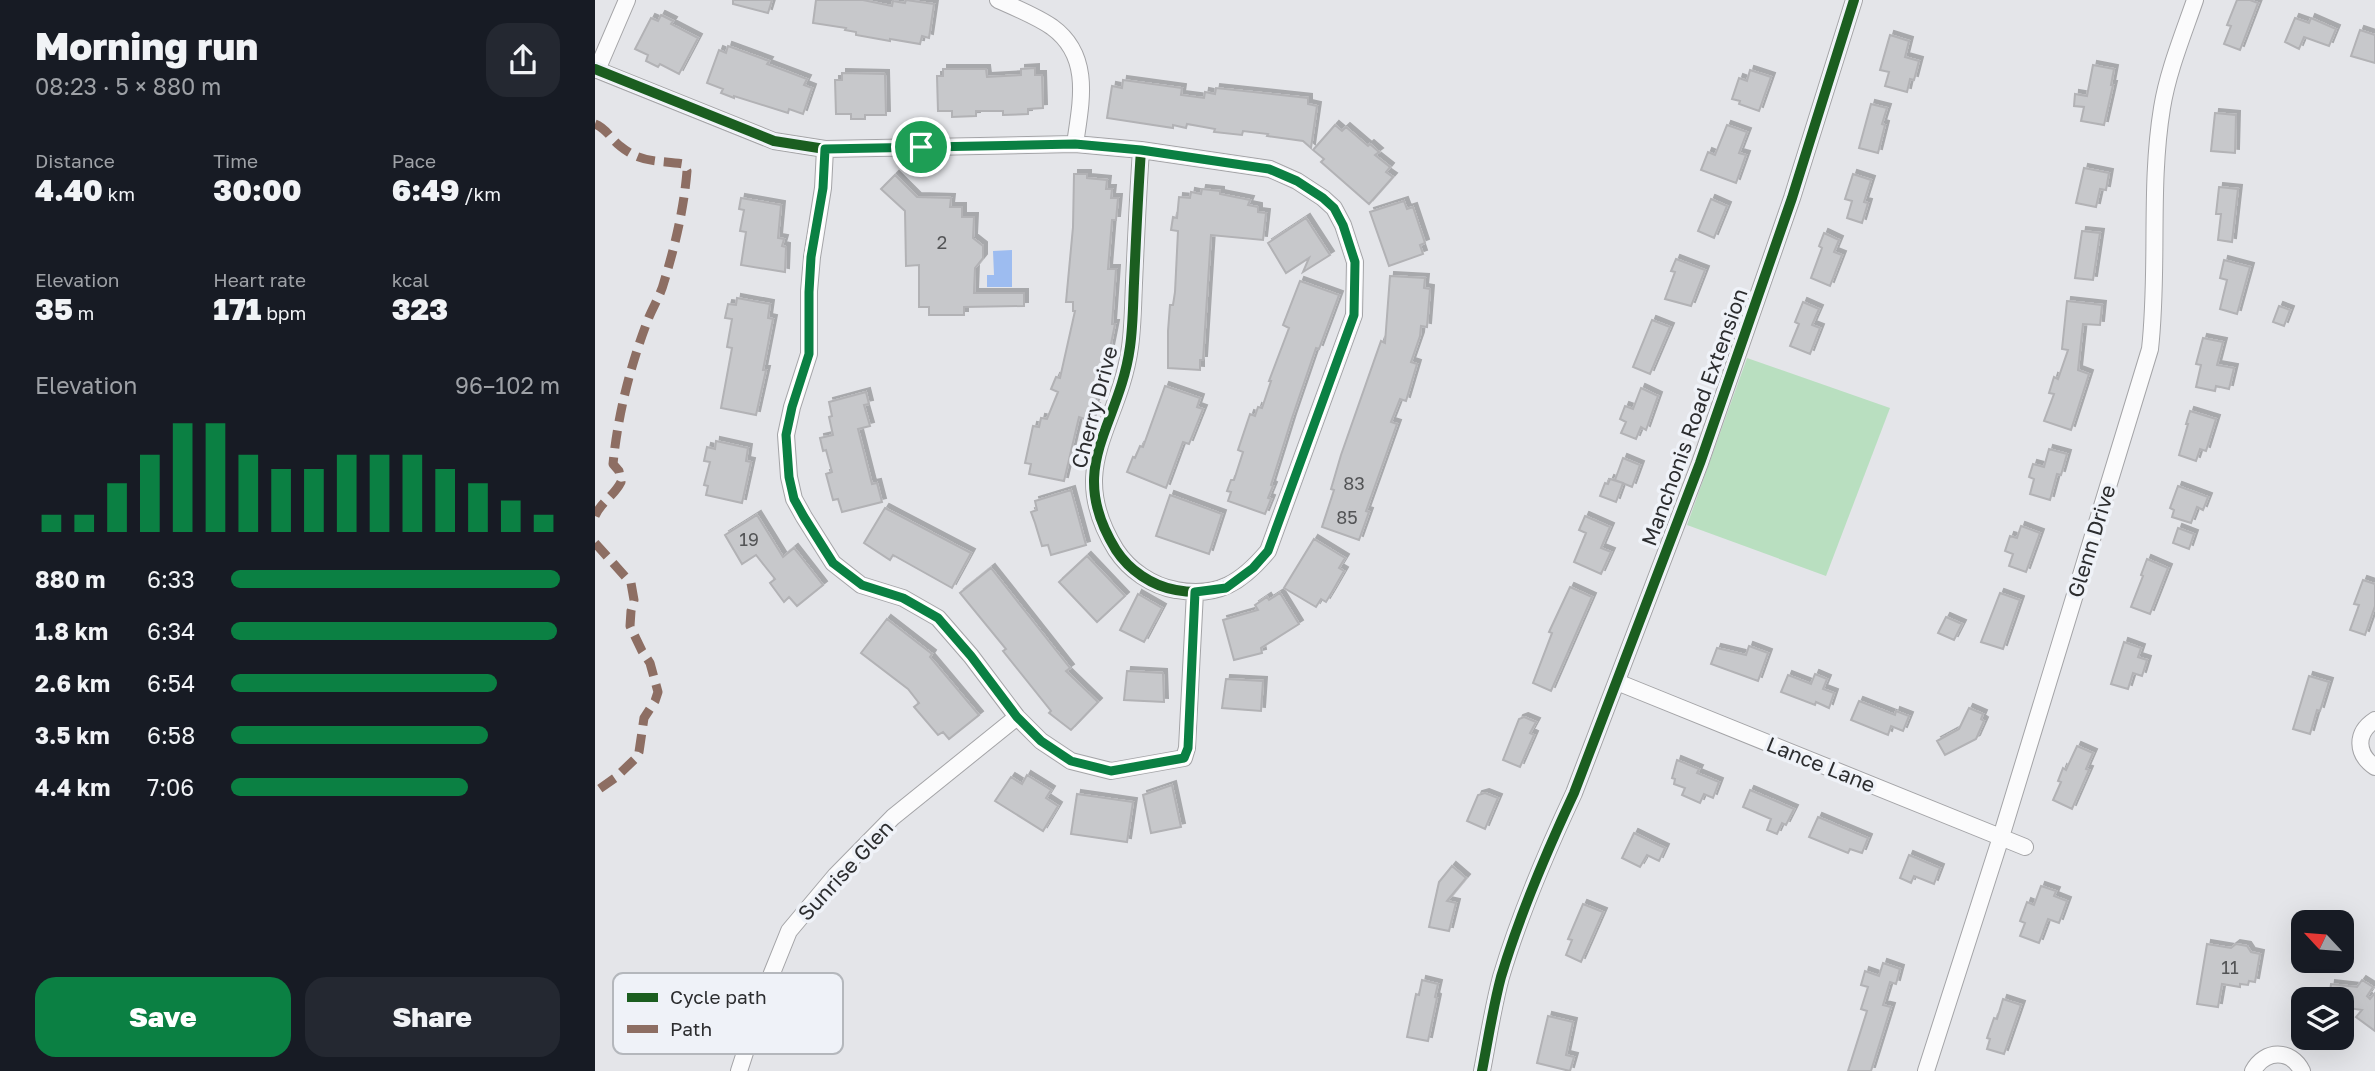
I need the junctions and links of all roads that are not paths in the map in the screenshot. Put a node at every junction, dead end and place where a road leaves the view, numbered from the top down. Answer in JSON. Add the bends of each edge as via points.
{"nodes":[{"id":1,"x":627,"y":0,"type":"edge"},
{"id":2,"x":998,"y":0,"type":"edge"},
{"id":3,"x":1854,"y":0,"type":"edge"},
{"id":4,"x":2195,"y":0,"type":"edge"},
{"id":5,"x":596,"y":70,"type":"edge"},
{"id":6,"x":1075,"y":144,"type":"junction"},
{"id":7,"x":825,"y":149,"type":"junction"},
{"id":8,"x":1141,"y":150,"type":"junction"},
{"id":9,"x":1195,"y":592,"type":"junction"},
{"id":10,"x":1617,"y":682,"type":"junction"},
{"id":11,"x":1017,"y":717,"type":"junction"},
{"id":12,"x":2375,"y":720,"type":"edge"},
{"id":13,"x":2375,"y":767,"type":"edge"},
{"id":14,"x":2001,"y":837,"type":"junction"},
{"id":15,"x":2025,"y":847,"type":"dead end"},
{"id":16,"x":772,"y":973,"type":"edge"},
{"id":17,"x":745,"y":1054,"type":"edge"},
{"id":18,"x":739,"y":1071,"type":"edge"},
{"id":19,"x":1482,"y":1071,"type":"edge"},
{"id":20,"x":1926,"y":1071,"type":"edge"},
{"id":21,"x":2253,"y":1071,"type":"edge"},
{"id":22,"x":2302,"y":1071,"type":"edge"}],
"edges":[{"from":1,"to":5,"type":"street"},
{"from":2,"to":6,"type":"street","via":[[1053,28],[1073,50],[1082,86]]},
{"from":3,"to":10,"type":"street","name":"Manchonis Road Extension","via":[[1700,463]]},
{"from":4,"to":14,"type":"street","name":"Glenn Drive","via":[[2162,107],[2150,349]]},
{"from":5,"to":7,"type":"street","name":"Cherry Drive","via":[[775,141]]},
{"from":6,"to":7,"type":"street","name":"Cherry Drive"},
{"from":6,"to":8,"type":"street","name":"Cherry Drive"},
{"from":7,"to":11,"type":"street","via":[[811,257],[809,354],[786,435],[794,499],[833,563],[862,585],[903,598],[938,618]]},
{"from":8,"to":9,"type":"street","name":"Cherry Drive","via":[[1130,346],[1122,387],[1103,432],[1093,489],[1105,533],[1124,563],[1173,590]]},
{"from":8,"to":9,"type":"street","name":"Cherry Drive","via":[[1255,166],[1297,181],[1334,208],[1355,262],[1354,315],[1268,551],[1226,588]]},
{"from":9,"to":11,"type":"street","via":[[1184,758],[1111,771],[1071,761]]},
{"from":10,"to":14,"type":"street","name":"Lance Lane"},
{"from":10,"to":19,"type":"street","name":"Manchonis Road Extension","via":[[1529,895],[1500,979]]},
{"from":11,"to":16,"type":"street","name":"Sunrise Glen","via":[[893,817],[836,876],[789,931]]},
{"from":12,"to":13,"type":"street","via":[[2360,740],[2363,756]]},
{"from":14,"to":15,"type":"street","name":"Lance Lane"},
{"from":14,"to":20,"type":"street","name":"Glenn Drive"},
{"from":17,"to":18,"type":"street","name":"Sunrise Glen"},
{"from":21,"to":22,"type":"street","via":[[2265,1057],[2282,1054],[2297,1062]]}]}
